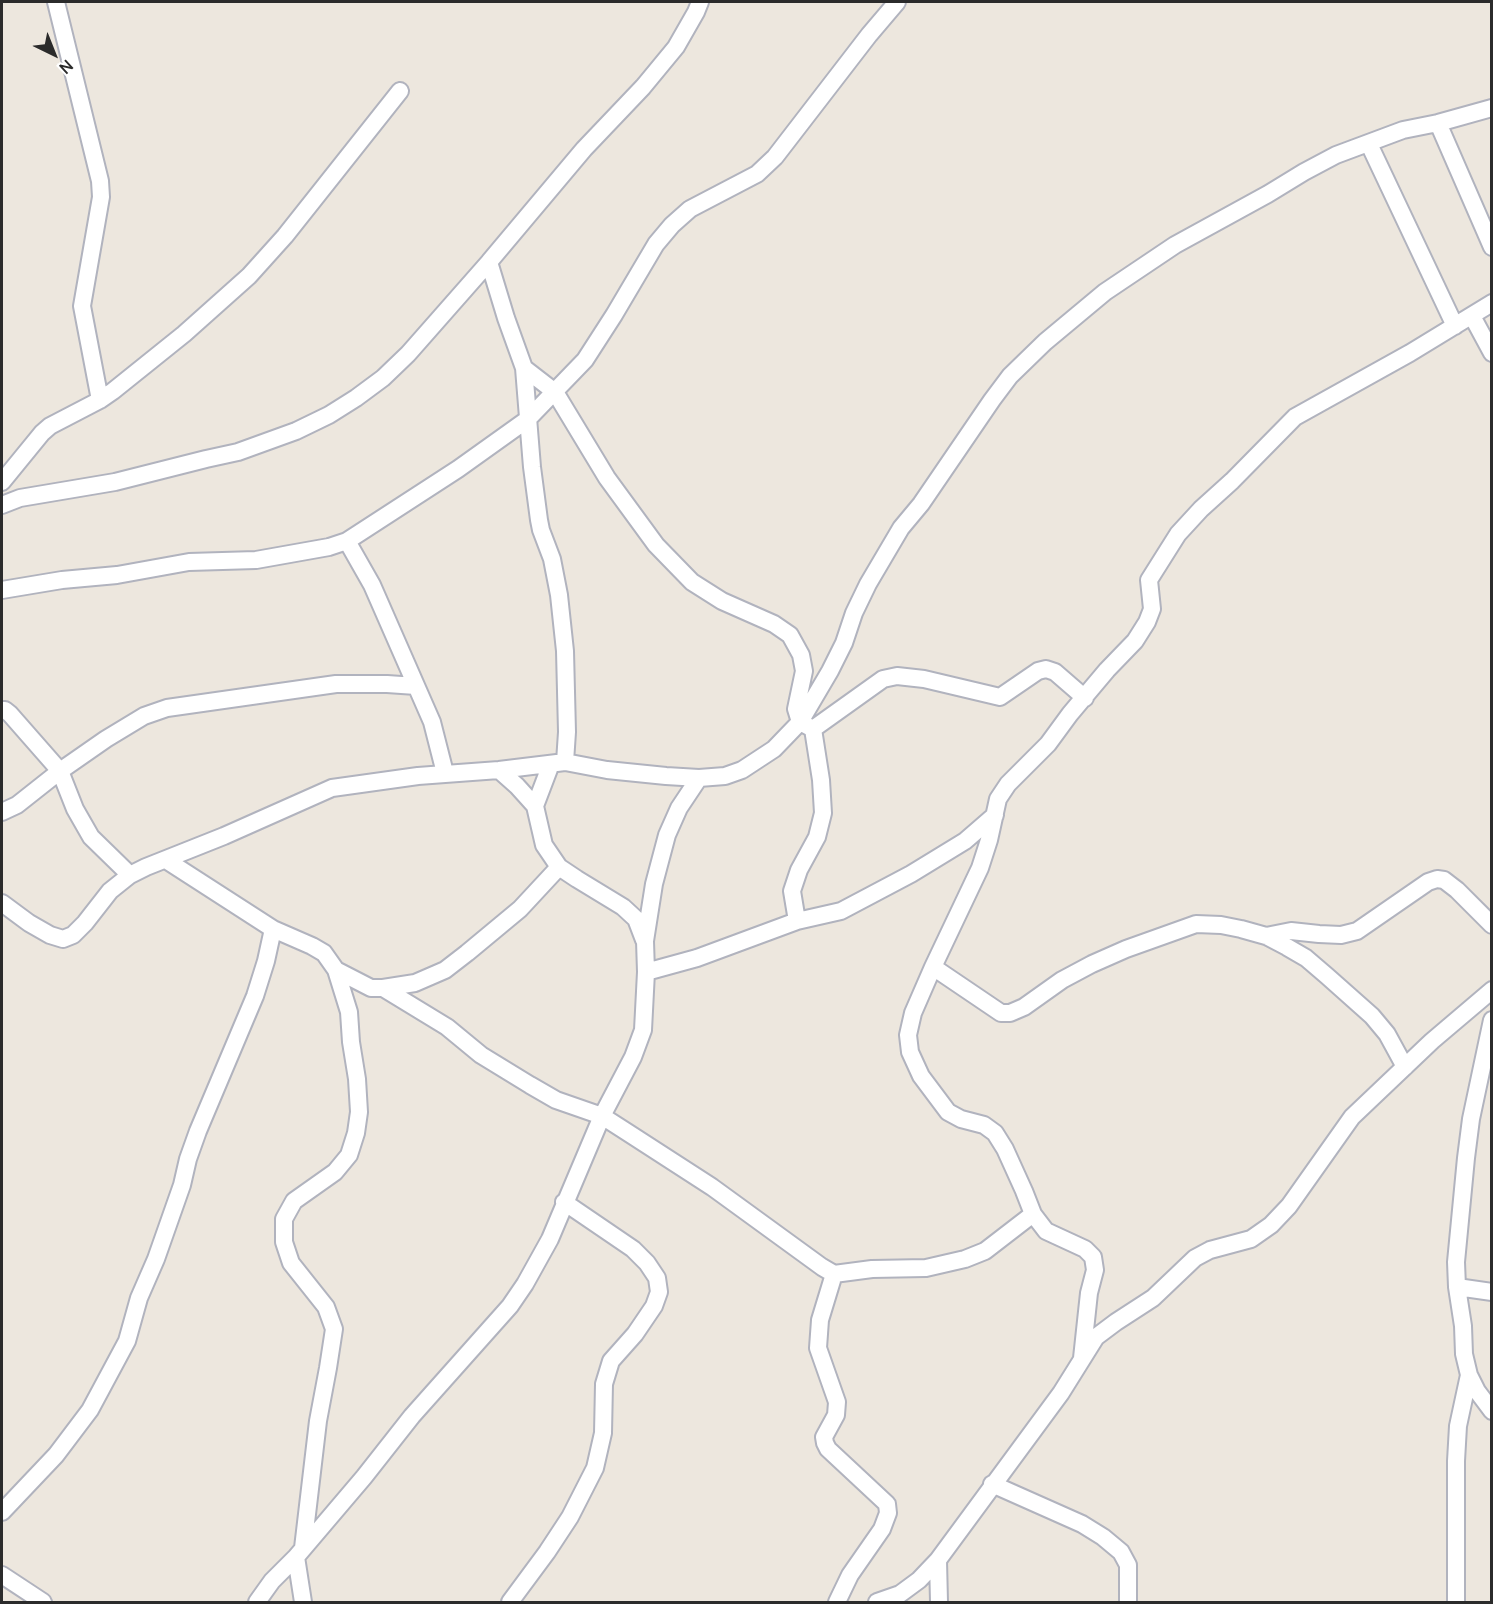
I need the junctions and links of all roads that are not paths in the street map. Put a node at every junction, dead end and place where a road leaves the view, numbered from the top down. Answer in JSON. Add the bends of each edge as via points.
{"nodes":[{"id":1,"x":56,"y":2,"type":"edge"},
{"id":2,"x":700,"y":2,"type":"edge"},
{"id":3,"x":897,"y":2,"type":"edge"},
{"id":4,"x":400,"y":91,"type":"dead end"},
{"id":5,"x":1491,"y":108,"type":"edge"},
{"id":6,"x":1438,"y":123,"type":"junction"},
{"id":7,"x":1369,"y":144,"type":"junction"},
{"id":8,"x":1491,"y":247,"type":"edge"},
{"id":9,"x":489,"y":262,"type":"junction"},
{"id":10,"x":1491,"y":303,"type":"edge"},
{"id":11,"x":1472,"y":316,"type":"junction"},
{"id":12,"x":1455,"y":326,"type":"junction"},
{"id":13,"x":1491,"y":353,"type":"edge"},
{"id":14,"x":524,"y":368,"type":"junction"},
{"id":15,"x":555,"y":392,"type":"junction"},
{"id":16,"x":100,"y":400,"type":"junction"},
{"id":17,"x":528,"y":419,"type":"junction"},
{"id":18,"x":2,"y":482,"type":"edge"},
{"id":19,"x":2,"y":505,"type":"edge"},
{"id":20,"x":347,"y":542,"type":"junction"},
{"id":21,"x":2,"y":590,"type":"edge"},
{"id":22,"x":416,"y":686,"type":"junction"},
{"id":23,"x":1084,"y":698,"type":"junction"},
{"id":24,"x":2,"y":710,"type":"edge"},
{"id":25,"x":807,"y":726,"type":"junction"},
{"id":26,"x":558,"y":763,"type":"junction"},
{"id":27,"x":499,"y":770,"type":"junction"},
{"id":28,"x":60,"y":771,"type":"junction"},
{"id":29,"x":445,"y":773,"type":"junction"},
{"id":30,"x":699,"y":778,"type":"junction"},
{"id":31,"x":535,"y":806,"type":"junction"},
{"id":32,"x":2,"y":813,"type":"edge"},
{"id":33,"x":995,"y":815,"type":"junction"},
{"id":34,"x":166,"y":860,"type":"junction"},
{"id":35,"x":559,"y":867,"type":"junction"},
{"id":36,"x":130,"y":875,"type":"junction"},
{"id":37,"x":2,"y":903,"type":"edge"},
{"id":38,"x":797,"y":921,"type":"junction"},
{"id":39,"x":1491,"y":925,"type":"edge"},
{"id":40,"x":273,"y":929,"type":"junction"},
{"id":41,"x":1266,"y":936,"type":"junction"},
{"id":42,"x":645,"y":941,"type":"junction"},
{"id":43,"x":933,"y":967,"type":"junction"},
{"id":44,"x":336,"y":970,"type":"junction"},
{"id":45,"x":646,"y":972,"type":"junction"},
{"id":46,"x":377,"y":988,"type":"junction"},
{"id":47,"x":1491,"y":990,"type":"edge"},
{"id":48,"x":349,"y":1012,"type":"junction"},
{"id":49,"x":1491,"y":1020,"type":"edge"},
{"id":50,"x":1405,"y":1067,"type":"junction"},
{"id":51,"x":602,"y":1116,"type":"junction"},
{"id":52,"x":564,"y":1202,"type":"junction"},
{"id":53,"x":1033,"y":1214,"type":"junction"},
{"id":54,"x":834,"y":1274,"type":"junction"},
{"id":55,"x":1457,"y":1287,"type":"junction"},
{"id":56,"x":1491,"y":1292,"type":"edge"},
{"id":57,"x":1082,"y":1358,"type":"junction"},
{"id":58,"x":1469,"y":1375,"type":"junction"},
{"id":59,"x":1491,"y":1411,"type":"edge"},
{"id":60,"x":992,"y":1484,"type":"junction"},
{"id":61,"x":2,"y":1512,"type":"edge"},
{"id":62,"x":299,"y":1553,"type":"junction"},
{"id":63,"x":938,"y":1560,"type":"junction"},
{"id":64,"x":2,"y":1575,"type":"edge"},
{"id":65,"x":43,"y":1602,"type":"edge"},
{"id":66,"x":257,"y":1602,"type":"edge"},
{"id":67,"x":303,"y":1602,"type":"edge"},
{"id":68,"x":510,"y":1602,"type":"edge"},
{"id":69,"x":837,"y":1602,"type":"edge"},
{"id":70,"x":877,"y":1602,"type":"edge"},
{"id":71,"x":939,"y":1602,"type":"edge"},
{"id":72,"x":1128,"y":1602,"type":"edge"},
{"id":73,"x":1456,"y":1602,"type":"edge"}],
"edges":[{"from":1,"to":16,"type":"street","via":[[101,197],[82,306]]},
{"from":2,"to":9,"type":"street","via":[[676,47]]},
{"from":3,"to":15,"type":"street","via":[[775,157],[757,174],[690,209],[672,225],[656,244],[585,360]]},
{"from":4,"to":16,"type":"street","via":[[249,276],[184,334]]},
{"from":5,"to":6,"type":"street"},
{"from":6,"to":7,"type":"street","via":[[1403,130]]},
{"from":6,"to":8,"type":"street"},
{"from":7,"to":12,"type":"street"},
{"from":7,"to":25,"type":"street","via":[[1336,155],[1174,245],[1090,304],[1010,376],[901,528],[868,584]]},
{"from":9,"to":14,"type":"street"},
{"from":9,"to":19,"type":"street","via":[[383,378],[329,415],[238,452],[115,483],[20,498]]},
{"from":10,"to":11,"type":"street"},
{"from":11,"to":12,"type":"street"},
{"from":11,"to":13,"type":"street"},
{"from":12,"to":23,"type":"street","via":[[1295,417],[1201,509],[1178,534],[1149,580],[1152,609],[1147,622]]},
{"from":14,"to":15,"type":"street"},
{"from":14,"to":17,"type":"street"},
{"from":15,"to":17,"type":"street"},
{"from":15,"to":25,"type":"street","via":[[607,478],[656,545],[692,582],[790,635],[801,655],[804,671],[796,709]]},
{"from":16,"to":18,"type":"street","via":[[50,426]]},
{"from":17,"to":20,"type":"street"},
{"from":17,"to":26,"type":"street","via":[[539,520],[552,559],[565,651],[567,732]]},
{"from":20,"to":21,"type":"street","via":[[256,560],[189,562]]},
{"from":20,"to":22,"type":"street","via":[[372,585]]},
{"from":22,"to":28,"type":"street","via":[[336,684],[167,708],[144,716]]},
{"from":22,"to":29,"type":"street","via":[[432,722]]},
{"from":23,"to":25,"type":"street","via":[[1055,672],[1046,669],[999,697],[897,676],[883,679]]},
{"from":23,"to":33,"type":"street","via":[[1048,744],[1008,784],[998,799]]},
{"from":24,"to":28,"type":"street","via":[[10,714]]},
{"from":25,"to":30,"type":"street","via":[[742,770]]},
{"from":25,"to":38,"type":"street","via":[[821,780],[823,813],[817,837],[792,891]]},
{"from":26,"to":27,"type":"street"},
{"from":26,"to":30,"type":"street"},
{"from":26,"to":31,"type":"street"},
{"from":27,"to":29,"type":"street"},
{"from":27,"to":31,"type":"street"},
{"from":28,"to":32,"type":"street"},
{"from":28,"to":36,"type":"street","via":[[91,837]]},
{"from":29,"to":34,"type":"street","via":[[332,788]]},
{"from":30,"to":42,"type":"street","via":[[667,835]]},
{"from":31,"to":35,"type":"street","via":[[544,845]]},
{"from":33,"to":38,"type":"street","via":[[965,841],[910,874],[840,911]]},
{"from":33,"to":43,"type":"street","via":[[980,868]]},
{"from":34,"to":36,"type":"street"},
{"from":34,"to":40,"type":"street"},
{"from":35,"to":42,"type":"street","via":[[623,907],[636,919]]},
{"from":35,"to":46,"type":"street","via":[[520,909],[445,970],[415,983]]},
{"from":36,"to":37,"type":"street","via":[[110,891],[73,935],[63,939],[29,923]]},
{"from":38,"to":45,"type":"street","via":[[697,958]]},
{"from":39,"to":41,"type":"street","via":[[1457,890],[1437,879],[1357,932],[1341,935],[1291,931]]},
{"from":40,"to":44,"type":"street","via":[[324,953]]},
{"from":40,"to":61,"type":"street","via":[[255,996],[198,1131],[127,1341],[90,1410],[56,1455]]},
{"from":41,"to":43,"type":"street","via":[[1221,925],[1196,924],[1092,964],[1010,1013],[1001,1013]]},
{"from":41,"to":50,"type":"street","via":[[1306,958],[1372,1016]]},
{"from":42,"to":45,"type":"street"},
{"from":43,"to":53,"type":"street","via":[[913,1013],[908,1035],[910,1052],[921,1076],[948,1112],[995,1133]]},
{"from":44,"to":46,"type":"street"},
{"from":44,"to":48,"type":"street"},
{"from":45,"to":51,"type":"street","via":[[643,1030]]},
{"from":46,"to":48,"type":"street"},
{"from":46,"to":51,"type":"street","via":[[447,1027],[481,1054],[556,1100]]},
{"from":47,"to":50,"type":"street"},
{"from":48,"to":62,"type":"street","via":[[357,1079],[356,1133],[349,1155],[335,1172],[294,1201],[284,1219],[284,1242],[291,1263],[326,1307],[334,1329]]},
{"from":49,"to":55,"type":"street","via":[[1466,1158]]},
{"from":50,"to":57,"type":"street","via":[[1352,1117],[1271,1225],[1251,1239],[1209,1250],[1195,1258],[1153,1298],[1096,1337]]},
{"from":51,"to":52,"type":"street"},
{"from":51,"to":54,"type":"street","via":[[712,1187]]},
{"from":52,"to":62,"type":"street","via":[[550,1239],[510,1306],[412,1416]]},
{"from":52,"to":68,"type":"street","via":[[647,1263],[657,1278],[659,1292],[635,1334],[611,1361],[604,1384],[603,1432],[595,1468],[570,1516]]},
{"from":53,"to":54,"type":"street","via":[[985,1251],[965,1259],[926,1268]]},
{"from":53,"to":57,"type":"street","via":[[1046,1232],[1085,1249],[1093,1257],[1095,1269]]},
{"from":54,"to":69,"type":"street","via":[[819,1329],[818,1348],[837,1402],[825,1443],[887,1504],[888,1513]]},
{"from":55,"to":56,"type":"street"},
{"from":55,"to":58,"type":"street"},
{"from":57,"to":60,"type":"street","via":[[1061,1393]]},
{"from":58,"to":59,"type":"street"},
{"from":58,"to":73,"type":"street","via":[[1458,1426]]},
{"from":60,"to":63,"type":"street"},
{"from":60,"to":72,"type":"street","via":[[1082,1524],[1121,1552],[1128,1565]]},
{"from":62,"to":66,"type":"street"},
{"from":62,"to":67,"type":"street"},
{"from":63,"to":70,"type":"street","via":[[900,1594]]},
{"from":63,"to":71,"type":"street"},
{"from":64,"to":65,"type":"street"}]}
